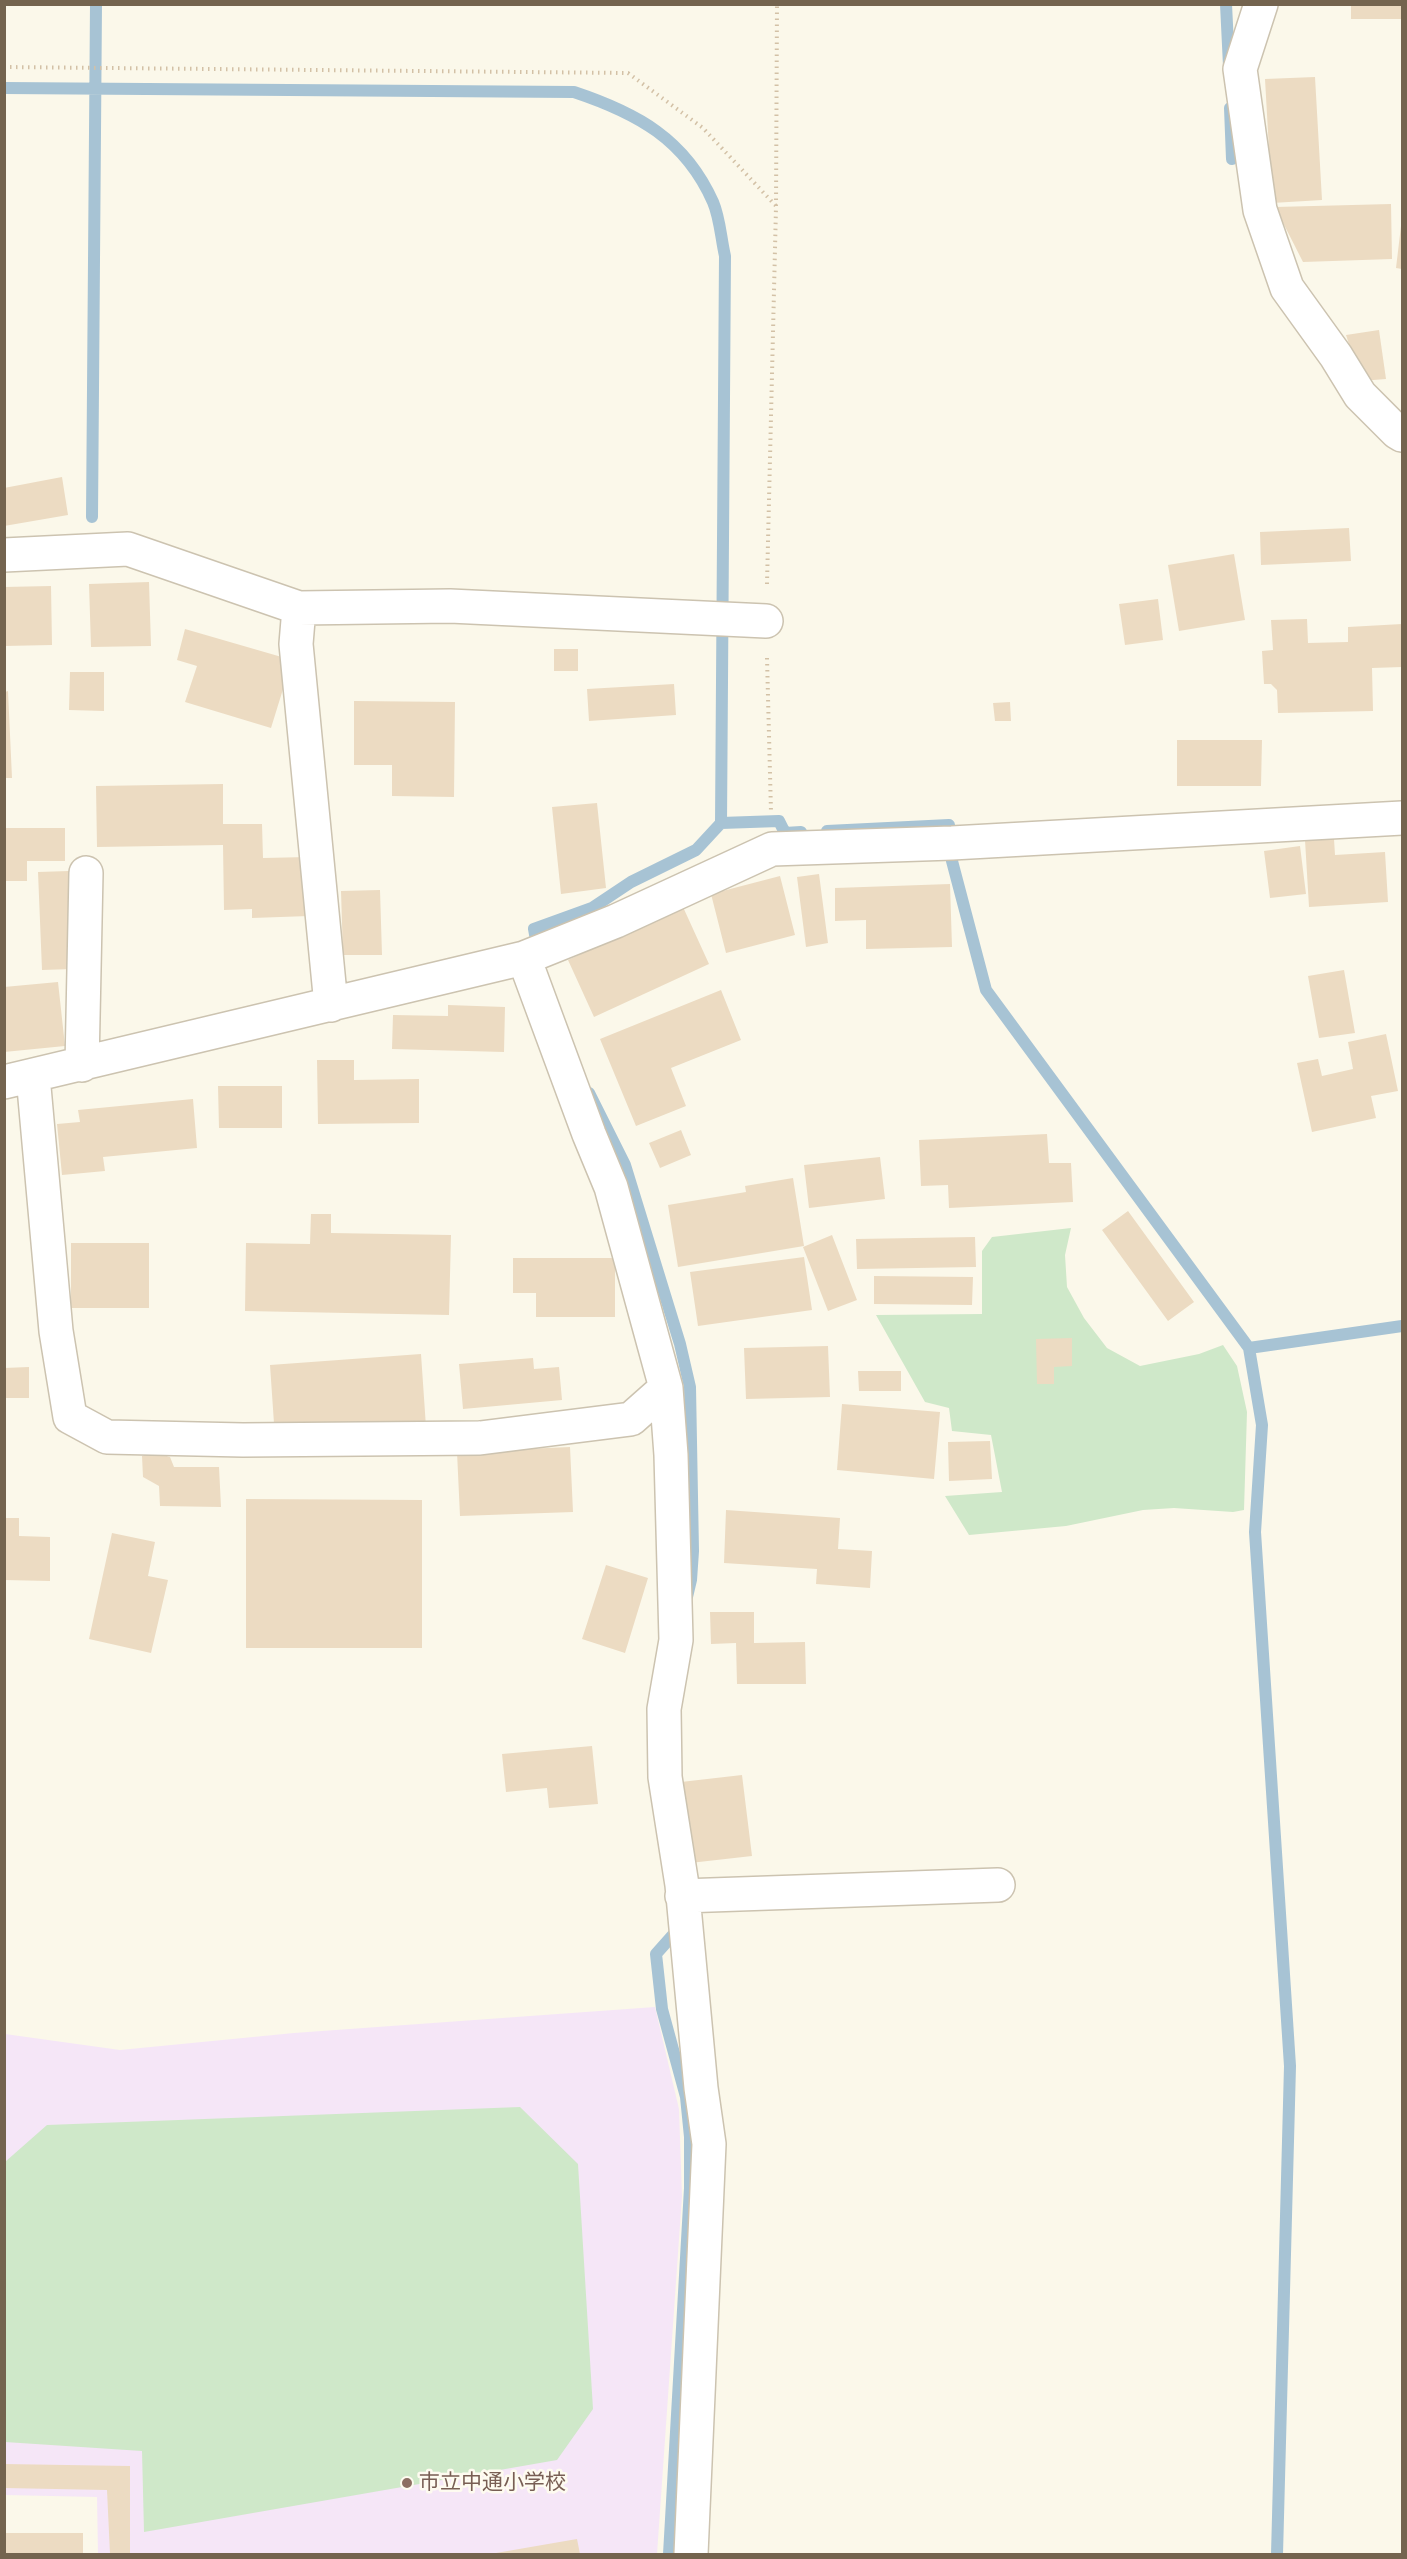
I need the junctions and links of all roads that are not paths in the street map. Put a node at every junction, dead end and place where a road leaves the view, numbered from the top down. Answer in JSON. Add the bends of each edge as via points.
{"nodes":[{"id":1,"x":1261,"y":4,"type":"edge"},
{"id":2,"x":1402,"y":435,"type":"edge"},
{"id":3,"x":4,"y":555,"type":"edge"},
{"id":4,"x":299,"y":608,"type":"junction"},
{"id":5,"x":766,"y":621,"type":"road end"},
{"id":6,"x":1402,"y":818,"type":"edge"},
{"id":7,"x":86,"y":873,"type":"dead end"},
{"id":8,"x":524,"y":958,"type":"junction"},
{"id":9,"x":332,"y":1005,"type":"junction"},
{"id":10,"x":82,"y":1065,"type":"junction"},
{"id":11,"x":19,"y":1079,"type":"edge"},
{"id":12,"x":666,"y":1388,"type":"junction"},
{"id":13,"x":998,"y":1885,"type":"dead end"},
{"id":14,"x":682,"y":1896,"type":"junction"},
{"id":15,"x":691,"y":2554,"type":"edge"}],
"edges":[{"from":1,"to":2,"type":"street","via":[[1240,69],[1260,210],[1287,288],[1360,395]]},
{"from":3,"to":4,"type":"street","via":[[128,549]]},
{"from":4,"to":5,"type":"street","via":[[450,606]]},
{"from":4,"to":9,"type":"street","via":[[296,644]]},
{"from":6,"to":8,"type":"street","via":[[772,849],[616,921]]},
{"from":7,"to":10,"type":"street"},
{"from":8,"to":9,"type":"street"},
{"from":8,"to":12,"type":"street","via":[[611,1187]]},
{"from":9,"to":10,"type":"street"},
{"from":10,"to":11,"type":"street"},
{"from":11,"to":12,"type":"street","via":[[70,1417],[107,1437],[480,1438],[631,1419]]},
{"from":12,"to":14,"type":"street","via":[[676,1640],[663,1709],[665,1777]]},
{"from":13,"to":14,"type":"street"},
{"from":14,"to":15,"type":"street","via":[[709,2144]]}]}
